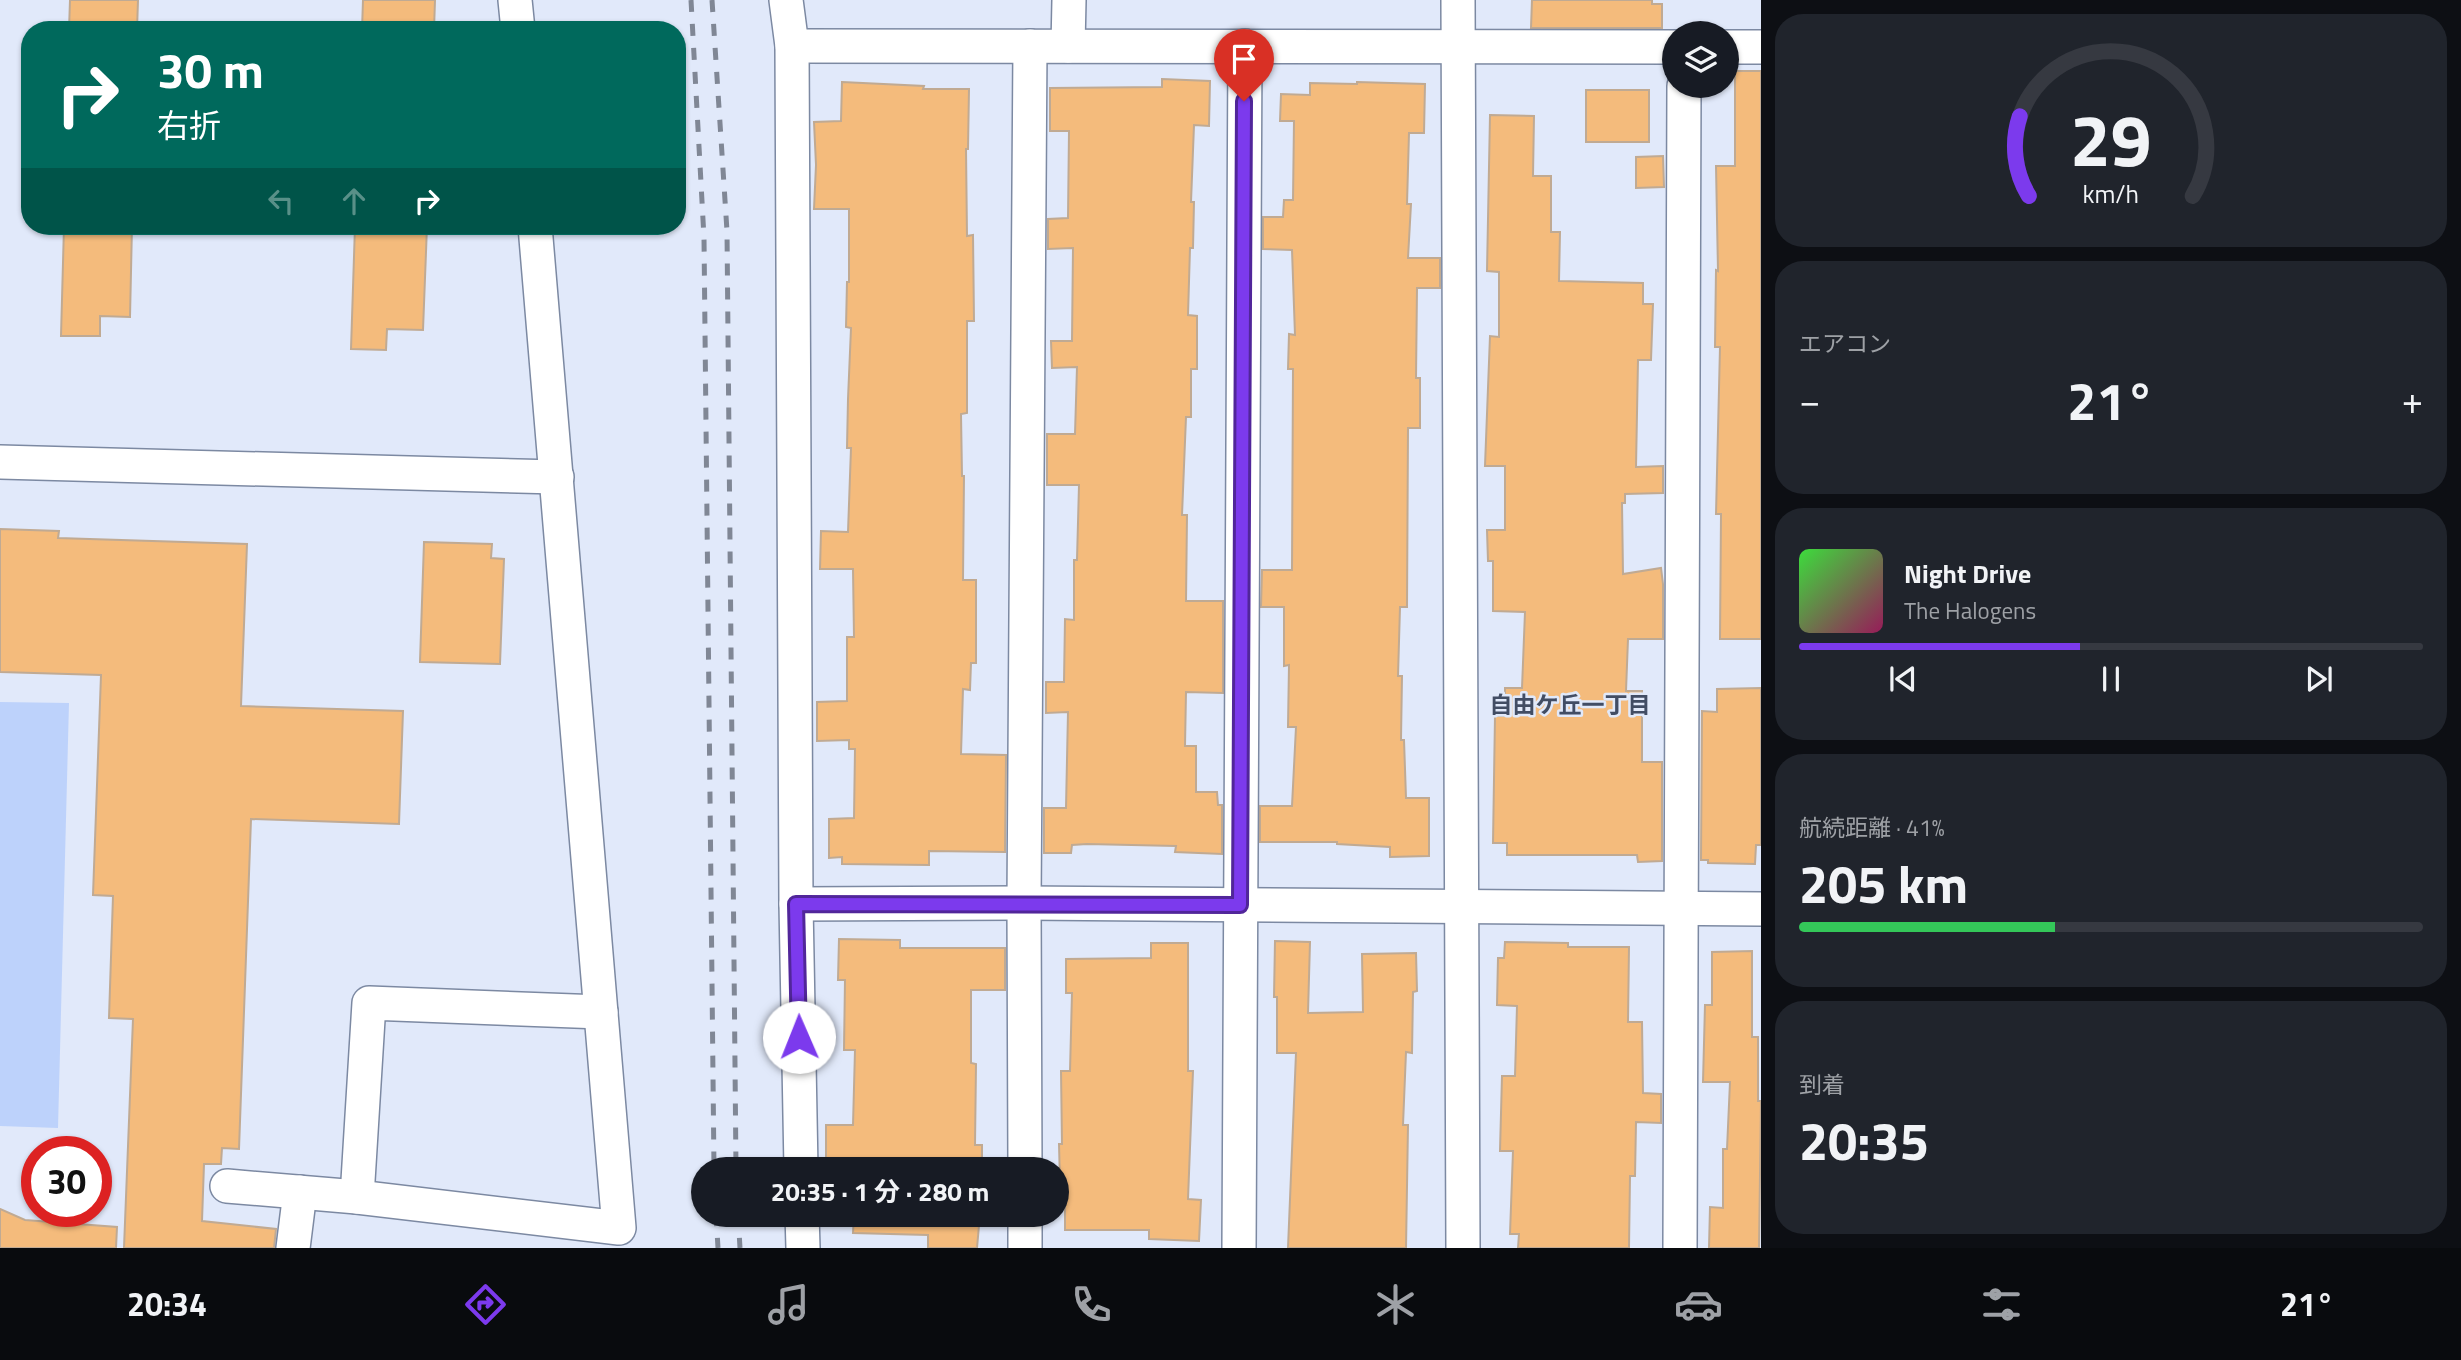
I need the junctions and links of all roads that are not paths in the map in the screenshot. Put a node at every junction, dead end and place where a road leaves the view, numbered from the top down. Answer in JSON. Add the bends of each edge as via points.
{"nodes":[{"id":1,"x":515,"y":0,"type":"edge"},
{"id":2,"x":786,"y":0,"type":"edge"},
{"id":3,"x":1069,"y":0,"type":"edge"},
{"id":4,"x":1458,"y":0,"type":"edge"},
{"id":5,"x":517,"y":21,"type":"edge"},
{"id":6,"x":792,"y":46,"type":"junction"},
{"id":7,"x":1030,"y":46,"type":"junction"},
{"id":8,"x":1068,"y":46,"type":"junction"},
{"id":9,"x":1245,"y":46,"type":"junction"},
{"id":10,"x":1458,"y":47,"type":"junction"},
{"id":11,"x":1662,"y":47,"type":"edge"},
{"id":12,"x":1739,"y":47,"type":"edge"},
{"id":13,"x":1761,"y":47,"type":"edge"},
{"id":14,"x":1684,"y":98,"type":"edge"},
{"id":15,"x":536,"y":235,"type":"edge"},
{"id":16,"x":0,"y":462,"type":"edge"},
{"id":17,"x":557,"y":477,"type":"junction"},
{"id":18,"x":1024,"y":903,"type":"junction"},
{"id":19,"x":796,"y":904,"type":"junction"},
{"id":20,"x":1240,"y":905,"type":"junction"},
{"id":21,"x":1462,"y":906,"type":"junction"},
{"id":22,"x":1681,"y":909,"type":"junction"},
{"id":23,"x":1761,"y":909,"type":"edge"},
{"id":24,"x":601,"y":1012,"type":"junction"},
{"id":25,"x":801,"y":1157,"type":"edge"},
{"id":26,"x":1025,"y":1157,"type":"edge"},
{"id":27,"x":227,"y":1186,"type":"dead end"},
{"id":28,"x":300,"y":1192,"type":"junction"},
{"id":29,"x":357,"y":1197,"type":"junction"},
{"id":30,"x":802,"y":1227,"type":"edge"},
{"id":31,"x":1025,"y":1227,"type":"edge"},
{"id":32,"x":293,"y":1248,"type":"edge"},
{"id":33,"x":803,"y":1248,"type":"edge"},
{"id":34,"x":1026,"y":1248,"type":"edge"},
{"id":35,"x":1239,"y":1248,"type":"edge"},
{"id":36,"x":1463,"y":1248,"type":"edge"},
{"id":37,"x":1680,"y":1248,"type":"edge"}],
"edges":[{"from":1,"to":5,"type":"street"},
{"from":2,"to":6,"type":"street"},
{"from":3,"to":8,"type":"street"},
{"from":4,"to":10,"type":"street"},
{"from":6,"to":7,"type":"street"},
{"from":6,"to":19,"type":"street"},
{"from":7,"to":8,"type":"street"},
{"from":7,"to":18,"type":"street"},
{"from":8,"to":9,"type":"street"},
{"from":9,"to":10,"type":"street"},
{"from":9,"to":20,"type":"street"},
{"from":10,"to":11,"type":"street"},
{"from":10,"to":21,"type":"street"},
{"from":12,"to":13,"type":"street"},
{"from":14,"to":22,"type":"street"},
{"from":15,"to":17,"type":"street"},
{"from":16,"to":17,"type":"street"},
{"from":17,"to":24,"type":"street"},
{"from":18,"to":19,"type":"street"},
{"from":18,"to":20,"type":"street"},
{"from":18,"to":26,"type":"street"},
{"from":19,"to":25,"type":"street"},
{"from":20,"to":21,"type":"street"},
{"from":20,"to":35,"type":"street"},
{"from":21,"to":22,"type":"street"},
{"from":21,"to":36,"type":"street"},
{"from":22,"to":23,"type":"street"},
{"from":22,"to":37,"type":"street"},
{"from":24,"to":29,"type":"street","via":[[369,1003]]},
{"from":24,"to":29,"type":"street","via":[[619,1228]]},
{"from":27,"to":28,"type":"street"},
{"from":28,"to":29,"type":"street"},
{"from":28,"to":32,"type":"street"},
{"from":30,"to":33,"type":"street"},
{"from":31,"to":34,"type":"street"}]}
